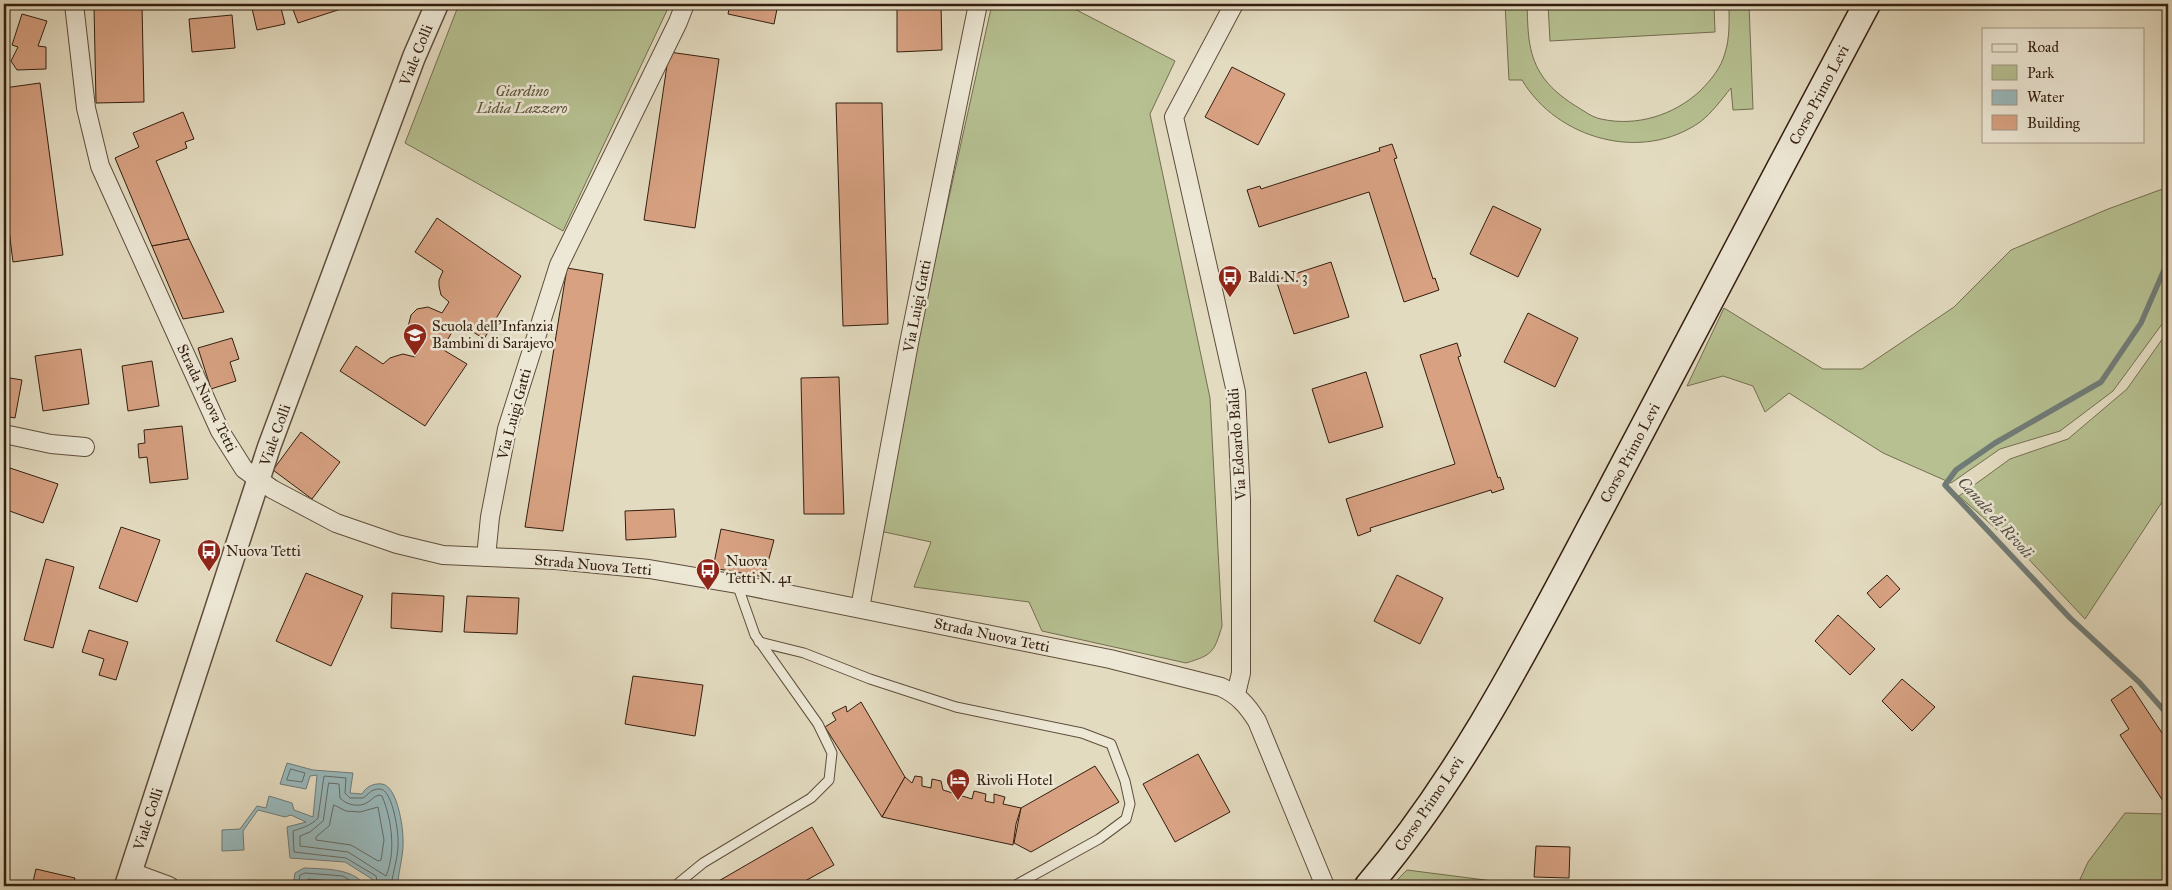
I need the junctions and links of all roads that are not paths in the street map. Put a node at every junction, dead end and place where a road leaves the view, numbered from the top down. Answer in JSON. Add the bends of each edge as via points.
{"nodes":[{"id":1,"x":74,"y":4,"type":"edge"},
{"id":2,"x":437,"y":4,"type":"edge"},
{"id":3,"x":685,"y":4,"type":"edge"},
{"id":4,"x":978,"y":4,"type":"edge"},
{"id":5,"x":1234,"y":4,"type":"edge"},
{"id":6,"x":1867,"y":4,"type":"edge"},
{"id":7,"x":4,"y":434,"type":"edge"},
{"id":8,"x":85,"y":447,"type":"dead end"},
{"id":9,"x":258,"y":481,"type":"junction"},
{"id":10,"x":486,"y":557,"type":"junction"},
{"id":11,"x":737,"y":584,"type":"junction"},
{"id":12,"x":860,"y":608,"type":"junction"},
{"id":13,"x":759,"y":642,"type":"junction"},
{"id":14,"x":1236,"y":694,"type":"junction"},
{"id":15,"x":128,"y":879,"type":"edge"},
{"id":16,"x":169,"y":886,"type":"edge"},
{"id":17,"x":675,"y":886,"type":"edge"},
{"id":18,"x":1014,"y":886,"type":"edge"},
{"id":19,"x":1325,"y":886,"type":"edge"},
{"id":20,"x":1368,"y":886,"type":"edge"}],
"edges":[{"from":1,"to":9,"type":"street","name":"Strada Nuova Tetti","via":[[86,108],[100,166],[220,432],[244,470]]},
{"from":2,"to":9,"type":"street","name":"Viale Colli","via":[[410,66]]},
{"from":3,"to":10,"type":"street","name":"Via Luigi Gatti","via":[[559,265],[507,429],[490,516]]},
{"from":4,"to":12,"type":"street","name":"Via Luigi Gatti"},
{"from":5,"to":14,"type":"street","name":"Via Edoardo Baldi","via":[[1174,117],[1236,392],[1241,500],[1241,674]]},
{"from":6,"to":20,"type":"main road","name":"Corso Primo Levi","via":[[1494,703],[1413,830]]},
{"from":7,"to":8,"type":"street"},
{"from":9,"to":10,"type":"street","name":"Strada Nuova Tetti","via":[[336,523],[366,535],[443,555]]},
{"from":9,"to":15,"type":"street","name":"Viale Colli"},
{"from":10,"to":11,"type":"street","name":"Strada Nuova Tetti","via":[[610,564]]},
{"from":11,"to":12,"type":"street","name":"Strada Nuova Tetti"},
{"from":11,"to":13,"type":"lane"},
{"from":12,"to":14,"type":"street","name":"Strada Nuova Tetti","via":[[1158,670]]},
{"from":13,"to":17,"type":"lane","via":[[818,724],[829,746],[832,753],[828,780],[811,798],[703,863]]},
{"from":13,"to":18,"type":"lane","via":[[804,653],[956,707],[1082,733],[1111,744],[1130,804],[1126,819],[1099,839]]},
{"from":14,"to":19,"type":"street","via":[[1248,707],[1265,738]]},
{"from":15,"to":16,"type":"street","name":"Viale Colli"}]}
